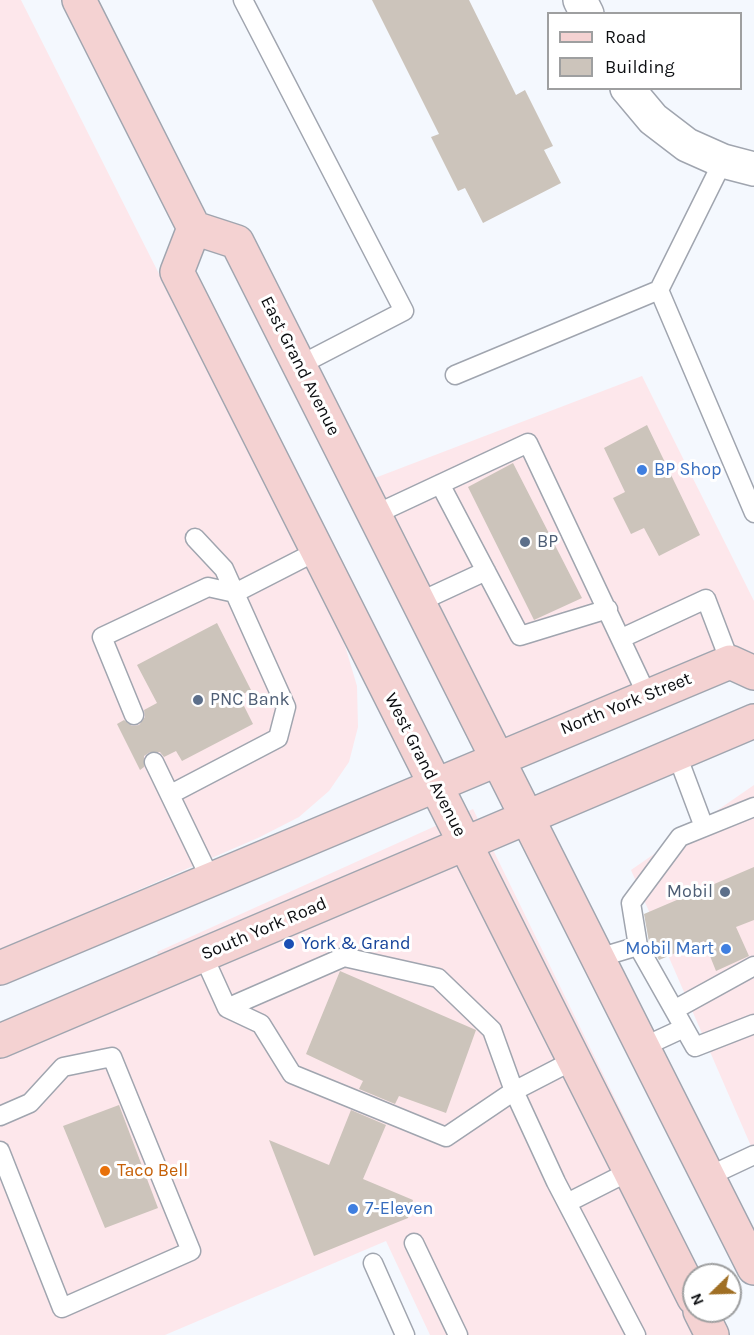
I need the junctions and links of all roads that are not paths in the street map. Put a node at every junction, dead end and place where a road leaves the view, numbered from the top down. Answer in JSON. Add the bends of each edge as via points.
{"nodes":[{"id":1,"x":81,"y":0,"type":"edge"},
{"id":2,"x":243,"y":0,"type":"edge"},
{"id":3,"x":629,"y":90,"type":"edge"},
{"id":4,"x":723,"y":161,"type":"junction"},
{"id":5,"x":754,"y":169,"type":"edge"},
{"id":6,"x":194,"y":228,"type":"junction"},
{"id":7,"x":659,"y":290,"type":"junction"},
{"id":8,"x":300,"y":365,"type":"junction"},
{"id":9,"x":455,"y":375,"type":"dead end"},
{"id":10,"x":440,"y":484,"type":"junction"},
{"id":11,"x":754,"y":513,"type":"edge"},
{"id":12,"x":374,"y":515,"type":"junction"},
{"id":13,"x":195,"y":538,"type":"dead end"},
{"id":14,"x":317,"y":551,"type":"junction"},
{"id":15,"x":486,"y":571,"type":"junction"},
{"id":16,"x":235,"y":593,"type":"junction"},
{"id":17,"x":419,"y":602,"type":"junction"},
{"id":18,"x":608,"y":609,"type":"junction"},
{"id":19,"x":622,"y":638,"type":"junction"},
{"id":20,"x":742,"y":668,"type":"edge"},
{"id":21,"x":647,"y":696,"type":"junction"},
{"id":22,"x":134,"y":715,"type":"dead end"},
{"id":23,"x":754,"y":721,"type":"edge"},
{"id":24,"x":677,"y":755,"type":"junction"},
{"id":25,"x":498,"y":758,"type":"junction"},
{"id":26,"x":154,"y":762,"type":"dead end"},
{"id":27,"x":435,"y":785,"type":"junction"},
{"id":28,"x":171,"y":794,"type":"junction"},
{"id":29,"x":754,"y":807,"type":"edge"},
{"id":30,"x":528,"y":817,"type":"junction"},
{"id":31,"x":704,"y":827,"type":"junction"},
{"id":32,"x":465,"y":844,"type":"junction"},
{"id":33,"x":210,"y":878,"type":"junction"},
{"id":34,"x":638,"y":946,"type":"junction"},
{"id":35,"x":203,"y":955,"type":"junction"},
{"id":36,"x":598,"y":958,"type":"junction"},
{"id":37,"x":754,"y":966,"type":"edge"},
{"id":38,"x":0,"y":968,"type":"edge"},
{"id":39,"x":227,"y":1008,"type":"junction"},
{"id":40,"x":674,"y":1010,"type":"junction"},
{"id":41,"x":754,"y":1024,"type":"edge"},
{"id":42,"x":684,"y":1028,"type":"junction"},
{"id":43,"x":0,"y":1041,"type":"edge"},
{"id":44,"x":643,"y":1047,"type":"junction"},
{"id":45,"x":574,"y":1060,"type":"junction"},
{"id":46,"x":514,"y":1091,"type":"junction"},
{"id":47,"x":0,"y":1116,"type":"edge"},
{"id":48,"x":0,"y":1151,"type":"edge"},
{"id":49,"x":754,"y":1155,"type":"edge"},
{"id":50,"x":630,"y":1171,"type":"junction"},
{"id":51,"x":707,"y":1177,"type":"junction"},
{"id":52,"x":567,"y":1203,"type":"junction"},
{"id":53,"x":414,"y":1243,"type":"dead end"},
{"id":54,"x":373,"y":1263,"type":"dead end"},
{"id":55,"x":754,"y":1268,"type":"edge"},
{"id":56,"x":682,"y":1274,"type":"edge"},
{"id":57,"x":405,"y":1335,"type":"edge"},
{"id":58,"x":458,"y":1335,"type":"edge"},
{"id":59,"x":636,"y":1335,"type":"edge"}],
"edges":[{"from":1,"to":6,"type":"main road"},
{"from":2,"to":8,"type":"lane","via":[[404,311]]},
{"from":3,"to":4,"type":"street","via":[[653,118],[687,145]]},
{"from":4,"to":5,"type":"street"},
{"from":4,"to":7,"type":"lane"},
{"from":6,"to":8,"type":"main road","name":"East Grand Avenue","via":[[237,242]]},
{"from":6,"to":14,"type":"main road","name":"West Grand Avenue","via":[[177,272]]},
{"from":7,"to":9,"type":"lane"},
{"from":7,"to":11,"type":"lane"},
{"from":8,"to":12,"type":"main road","name":"East Grand Avenue"},
{"from":10,"to":12,"type":"lane"},
{"from":10,"to":15,"type":"lane"},
{"from":10,"to":18,"type":"lane","via":[[528,443]]},
{"from":12,"to":17,"type":"main road","name":"East Grand Avenue"},
{"from":13,"to":16,"type":"lane","via":[[224,569]]},
{"from":14,"to":16,"type":"lane"},
{"from":14,"to":27,"type":"main road","name":"West Grand Avenue"},
{"from":15,"to":17,"type":"lane"},
{"from":15,"to":18,"type":"lane","via":[[520,636]]},
{"from":16,"to":22,"type":"lane","via":[[208,587],[102,637]]},
{"from":16,"to":28,"type":"lane","via":[[286,707],[278,738]]},
{"from":17,"to":25,"type":"main road","name":"East Grand Avenue"},
{"from":18,"to":19,"type":"lane"},
{"from":19,"to":20,"type":"lane","via":[[706,599]]},
{"from":19,"to":21,"type":"lane"},
{"from":20,"to":21,"type":"main road","name":"North York Street"},
{"from":21,"to":25,"type":"main road","name":"North York Street"},
{"from":23,"to":24,"type":"main road"},
{"from":24,"to":30,"type":"main road"},
{"from":24,"to":31,"type":"lane"},
{"from":25,"to":27,"type":"main road"},
{"from":25,"to":30,"type":"main road"},
{"from":26,"to":28,"type":"lane"},
{"from":27,"to":32,"type":"main road","name":"West Grand Avenue"},
{"from":27,"to":33,"type":"main road"},
{"from":28,"to":33,"type":"lane"},
{"from":29,"to":31,"type":"lane"},
{"from":30,"to":32,"type":"main road","name":"South York Road"},
{"from":30,"to":36,"type":"main road"},
{"from":31,"to":34,"type":"lane","via":[[680,837],[631,903]]},
{"from":32,"to":35,"type":"main road","name":"South York Road"},
{"from":32,"to":45,"type":"main road","name":"West Grand Avenue"},
{"from":33,"to":38,"type":"main road"},
{"from":34,"to":36,"type":"lane"},
{"from":34,"to":40,"type":"lane"},
{"from":35,"to":39,"type":"lane"},
{"from":35,"to":43,"type":"main road","name":"South York Road"},
{"from":36,"to":44,"type":"main road"},
{"from":37,"to":40,"type":"lane"},
{"from":39,"to":46,"type":"lane","via":[[261,1024],[292,1074],[446,1137]]},
{"from":39,"to":46,"type":"lane","via":[[344,957],[438,978],[492,1030]]},
{"from":40,"to":42,"type":"lane"},
{"from":41,"to":42,"type":"lane","via":[[695,1047]]},
{"from":42,"to":44,"type":"lane"},
{"from":44,"to":51,"type":"main road"},
{"from":45,"to":46,"type":"lane"},
{"from":45,"to":50,"type":"main road","name":"West Grand Avenue"},
{"from":46,"to":52,"type":"lane"},
{"from":47,"to":48,"type":"lane","via":[[30,1103],[63,1067],[112,1057],[191,1251],[62,1308]]},
{"from":49,"to":51,"type":"lane"},
{"from":50,"to":52,"type":"lane"},
{"from":50,"to":56,"type":"main road","name":"West Grand Avenue"},
{"from":51,"to":55,"type":"main road"},
{"from":52,"to":59,"type":"lane"},
{"from":53,"to":58,"type":"lane"},
{"from":54,"to":57,"type":"lane"}]}
